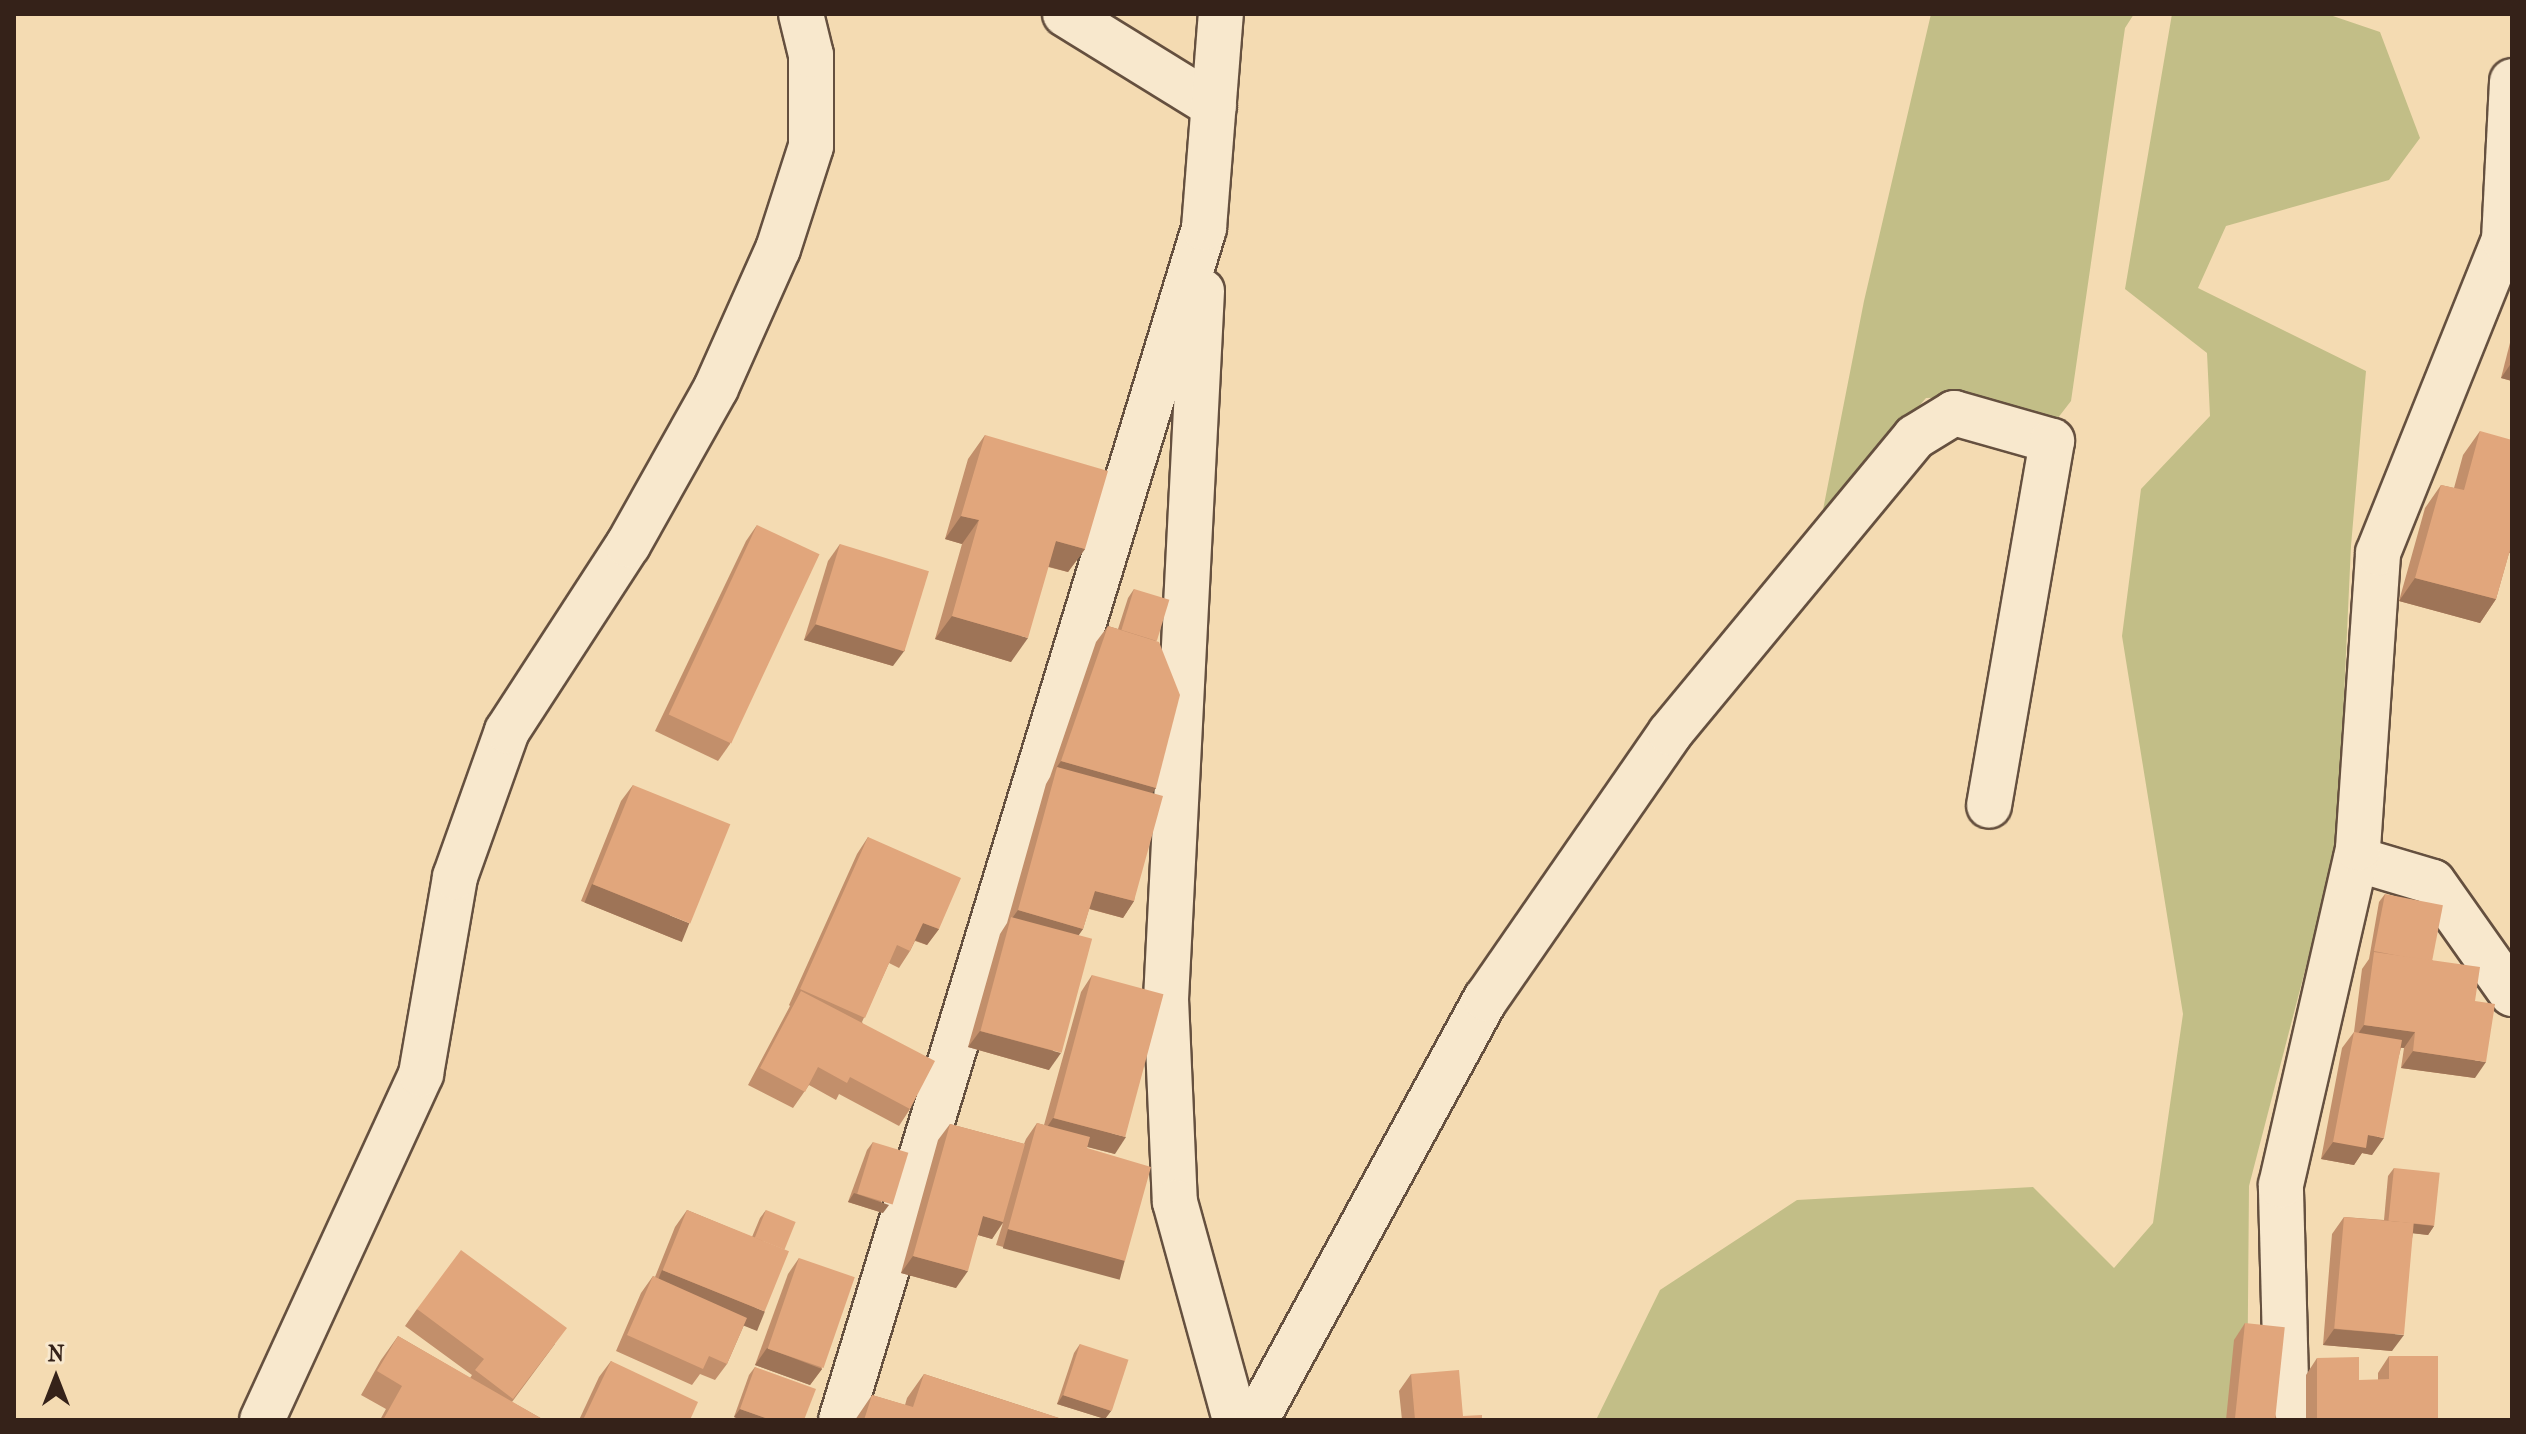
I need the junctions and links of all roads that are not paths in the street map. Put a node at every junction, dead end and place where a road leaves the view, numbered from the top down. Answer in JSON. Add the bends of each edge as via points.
{"nodes":[{"id":1,"x":801,"y":14,"type":"edge"},
{"id":2,"x":1065,"y":14,"type":"edge"},
{"id":3,"x":1221,"y":14,"type":"edge"},
{"id":4,"x":2512,"y":81,"type":"edge"},
{"id":5,"x":1214,"y":106,"type":"junction"},
{"id":6,"x":1204,"y":228,"type":"junction"},
{"id":7,"x":1989,"y":806,"type":"dead end"},
{"id":8,"x":2356,"y":859,"type":"junction"},
{"id":9,"x":2512,"y":994,"type":"edge"},
{"id":10,"x":262,"y":1420,"type":"edge"},
{"id":11,"x":841,"y":1420,"type":"edge"},
{"id":12,"x":1235,"y":1420,"type":"edge"},
{"id":13,"x":1256,"y":1420,"type":"edge"},
{"id":14,"x":2287,"y":1420,"type":"edge"}],
"edges":[{"from":1,"to":10,"type":"street","via":[[811,55],[811,146],[778,249],[716,388],[636,532],[507,731],[455,877],[421,1074]]},
{"from":2,"to":5,"type":"street"},
{"from":3,"to":5,"type":"street"},
{"from":4,"to":8,"type":"street","via":[[2504,240],[2378,553]]},
{"from":5,"to":6,"type":"street"},
{"from":6,"to":11,"type":"street"},
{"from":6,"to":12,"type":"street","via":[[1166,999],[1175,1202]]},
{"from":7,"to":13,"type":"street","via":[[2052,441],[1954,413],[1915,437],[1670,733],[1486,999]]},
{"from":8,"to":9,"type":"street","via":[[2433,882]]},
{"from":8,"to":14,"type":"street","via":[[2281,1185]]}]}
